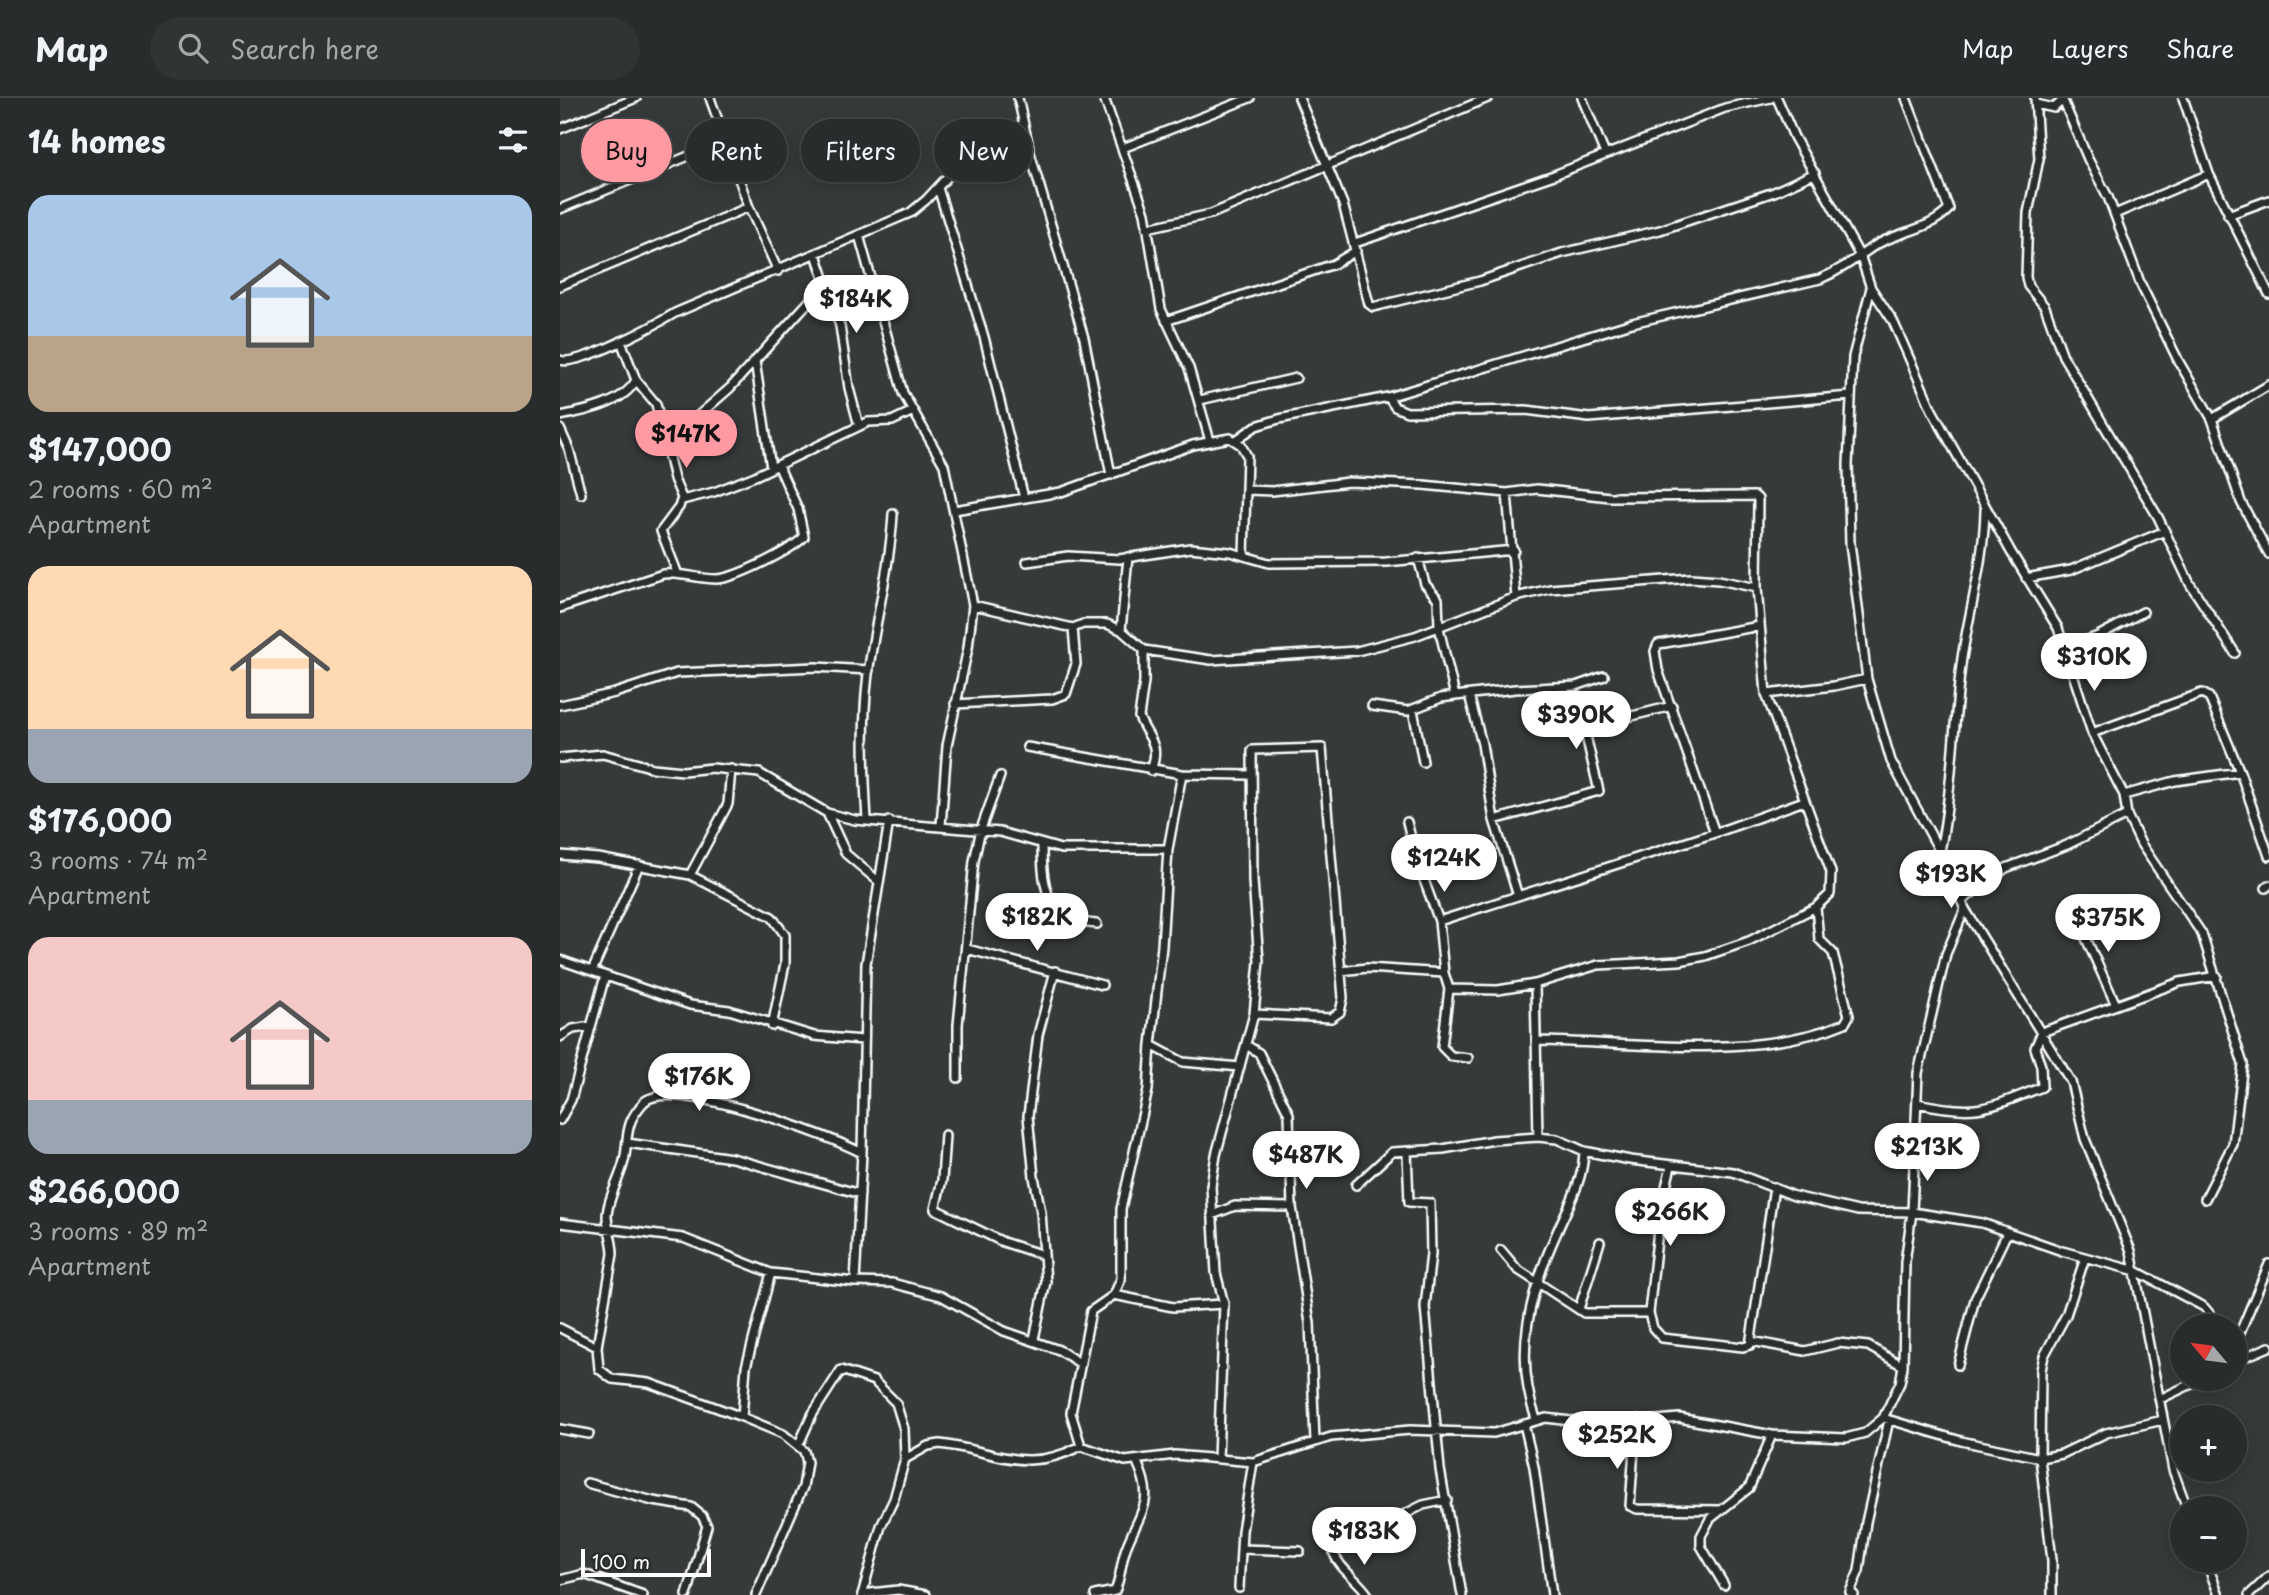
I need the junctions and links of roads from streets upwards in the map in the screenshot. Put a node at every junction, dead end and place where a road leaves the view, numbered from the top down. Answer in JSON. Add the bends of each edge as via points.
{"nodes":[{"id":1,"x":611,"y":98,"type":"edge"},
{"id":2,"x":636,"y":98,"type":"edge"},
{"id":3,"x":710,"y":98,"type":"edge"},
{"id":4,"x":1104,"y":98,"type":"edge"},
{"id":5,"x":1251,"y":98,"type":"edge"},
{"id":6,"x":1298,"y":98,"type":"edge"},
{"id":7,"x":1488,"y":98,"type":"edge"},
{"id":8,"x":1582,"y":98,"type":"edge"},
{"id":9,"x":1771,"y":98,"type":"edge"},
{"id":10,"x":1777,"y":98,"type":"edge"},
{"id":11,"x":1906,"y":98,"type":"edge"},
{"id":12,"x":2183,"y":98,"type":"edge"},
{"id":13,"x":1020,"y":99,"type":"edge"},
{"id":14,"x":2063,"y":99,"type":"edge"},
{"id":15,"x":2036,"y":101,"type":"edge"},
{"id":16,"x":615,"y":107,"type":"junction"},
{"id":17,"x":717,"y":119,"type":"edge"},
{"id":18,"x":1022,"y":119,"type":"edge"},
{"id":19,"x":560,"y":129,"type":"edge"},
{"id":20,"x":1123,"y":148,"type":"junction"},
{"id":21,"x":1605,"y":154,"type":"junction"},
{"id":22,"x":1032,"y":156,"type":"edge"},
{"id":23,"x":686,"y":157,"type":"edge"},
{"id":24,"x":1326,"y":166,"type":"junction"},
{"id":25,"x":1815,"y":173,"type":"junction"},
{"id":26,"x":2208,"y":174,"type":"junction"},
{"id":27,"x":740,"y":182,"type":"edge"},
{"id":28,"x":944,"y":182,"type":"edge"},
{"id":29,"x":938,"y":188,"type":"junction"},
{"id":30,"x":2269,"y":200,"type":"edge"},
{"id":31,"x":749,"y":207,"type":"junction"},
{"id":32,"x":560,"y":209,"type":"edge"},
{"id":33,"x":2115,"y":214,"type":"junction"},
{"id":34,"x":2228,"y":215,"type":"junction"},
{"id":35,"x":1147,"y":228,"type":"junction"},
{"id":36,"x":859,"y":235,"type":"junction"},
{"id":37,"x":1356,"y":247,"type":"junction"},
{"id":38,"x":816,"y":254,"type":"junction"},
{"id":39,"x":1861,"y":258,"type":"junction"},
{"id":40,"x":778,"y":271,"type":"junction"},
{"id":41,"x":826,"y":283,"type":"junction"},
{"id":42,"x":560,"y":286,"type":"edge"},
{"id":43,"x":1871,"y":288,"type":"junction"},
{"id":44,"x":2269,"y":294,"type":"edge"},
{"id":45,"x":1166,"y":321,"type":"junction"},
{"id":46,"x":621,"y":341,"type":"junction"},
{"id":47,"x":560,"y":360,"type":"edge"},
{"id":48,"x":755,"y":361,"type":"junction"},
{"id":49,"x":1296,"y":377,"type":"dead end"},
{"id":50,"x":636,"y":380,"type":"junction"},
{"id":51,"x":2269,"y":385,"type":"edge"},
{"id":52,"x":1851,"y":396,"type":"junction"},
{"id":53,"x":1388,"y":397,"type":"junction"},
{"id":54,"x":1200,"y":400,"type":"junction"},
{"id":55,"x":913,"y":411,"type":"junction"},
{"id":56,"x":560,"y":416,"type":"edge"},
{"id":57,"x":2212,"y":419,"type":"junction"},
{"id":58,"x":859,"y":426,"type":"junction"},
{"id":59,"x":560,"y":429,"type":"edge"},
{"id":60,"x":1210,"y":440,"type":"junction"},
{"id":61,"x":1236,"y":440,"type":"junction"},
{"id":62,"x":667,"y":443,"type":"junction"},
{"id":63,"x":775,"y":467,"type":"junction"},
{"id":64,"x":1111,"y":475,"type":"junction"},
{"id":65,"x":1249,"y":490,"type":"junction"},
{"id":66,"x":1507,"y":493,"type":"junction"},
{"id":67,"x":581,"y":494,"type":"dead end"},
{"id":68,"x":1024,"y":498,"type":"junction"},
{"id":69,"x":681,"y":500,"type":"junction"},
{"id":70,"x":1986,"y":508,"type":"junction"},
{"id":71,"x":954,"y":510,"type":"junction"},
{"id":72,"x":893,"y":514,"type":"dead end"},
{"id":73,"x":2165,"y":531,"type":"junction"},
{"id":74,"x":1514,"y":550,"type":"junction"},
{"id":75,"x":2269,"y":554,"type":"edge"},
{"id":76,"x":1244,"y":556,"type":"junction"},
{"id":77,"x":1128,"y":557,"type":"junction"},
{"id":78,"x":1418,"y":558,"type":"junction"},
{"id":79,"x":1027,"y":562,"type":"dead end"},
{"id":80,"x":677,"y":572,"type":"junction"},
{"id":81,"x":2026,"y":578,"type":"junction"},
{"id":82,"x":1757,"y":588,"type":"junction"},
{"id":83,"x":1516,"y":597,"type":"junction"},
{"id":84,"x":973,"y":605,"type":"junction"},
{"id":85,"x":560,"y":608,"type":"edge"},
{"id":86,"x":2143,"y":612,"type":"dead end"},
{"id":87,"x":1760,"y":626,"type":"junction"},
{"id":88,"x":1073,"y":628,"type":"junction"},
{"id":89,"x":1439,"y":628,"type":"junction"},
{"id":90,"x":1121,"y":630,"type":"junction"},
{"id":91,"x":2064,"y":648,"type":"junction"},
{"id":92,"x":1144,"y":650,"type":"junction"},
{"id":93,"x":2235,"y":653,"type":"dead end"},
{"id":94,"x":869,"y":670,"type":"junction"},
{"id":95,"x":1604,"y":676,"type":"dead end"},
{"id":96,"x":1867,"y":678,"type":"junction"},
{"id":97,"x":1766,"y":694,"type":"junction"},
{"id":98,"x":1469,"y":695,"type":"junction"},
{"id":99,"x":1455,"y":696,"type":"junction"},
{"id":100,"x":955,"y":704,"type":"junction"},
{"id":101,"x":560,"y":705,"type":"edge"},
{"id":102,"x":1372,"y":706,"type":"dead end"},
{"id":103,"x":1672,"y":706,"type":"junction"},
{"id":104,"x":1413,"y":710,"type":"junction"},
{"id":105,"x":2092,"y":733,"type":"junction"},
{"id":106,"x":1027,"y":747,"type":"dead end"},
{"id":107,"x":560,"y":758,"type":"edge"},
{"id":108,"x":1423,"y":762,"type":"dead end"},
{"id":109,"x":731,"y":769,"type":"junction"},
{"id":110,"x":1151,"y":771,"type":"junction"},
{"id":111,"x":2240,"y":772,"type":"junction"},
{"id":112,"x":1182,"y":774,"type":"junction"},
{"id":113,"x":1250,"y":775,"type":"junction"},
{"id":114,"x":1000,"y":776,"type":"dead end"},
{"id":115,"x":2124,"y":795,"type":"junction"},
{"id":116,"x":1804,"y":801,"type":"junction"},
{"id":117,"x":827,"y":813,"type":"junction"},
{"id":118,"x":2127,"y":815,"type":"junction"},
{"id":119,"x":867,"y":820,"type":"junction"},
{"id":120,"x":1494,"y":820,"type":"junction"},
{"id":121,"x":889,"y":821,"type":"junction"},
{"id":122,"x":1407,"y":822,"type":"dead end"},
{"id":123,"x":941,"y":826,"type":"junction"},
{"id":124,"x":981,"y":830,"type":"junction"},
{"id":125,"x":1715,"y":833,"type":"junction"},
{"id":126,"x":1042,"y":846,"type":"junction"},
{"id":127,"x":1168,"y":849,"type":"junction"},
{"id":128,"x":1940,"y":852,"type":"junction"},
{"id":129,"x":560,"y":855,"type":"edge"},
{"id":130,"x":2269,"y":856,"type":"edge"},
{"id":131,"x":639,"y":865,"type":"junction"},
{"id":132,"x":690,"y":875,"type":"junction"},
{"id":133,"x":878,"y":881,"type":"junction"},
{"id":134,"x":1518,"y":896,"type":"junction"},
{"id":135,"x":1963,"y":900,"type":"junction"},
{"id":136,"x":1816,"y":908,"type":"junction"},
{"id":137,"x":1965,"y":909,"type":"junction"},
{"id":138,"x":2075,"y":914,"type":"dead end"},
{"id":139,"x":1439,"y":921,"type":"junction"},
{"id":140,"x":1097,"y":925,"type":"dead end"},
{"id":141,"x":967,"y":949,"type":"junction"},
{"id":142,"x":560,"y":960,"type":"edge"},
{"id":143,"x":593,"y":969,"type":"junction"},
{"id":144,"x":1055,"y":971,"type":"junction"},
{"id":145,"x":1341,"y":971,"type":"junction"},
{"id":146,"x":1444,"y":973,"type":"junction"},
{"id":147,"x":605,"y":975,"type":"junction"},
{"id":148,"x":2217,"y":976,"type":"junction"},
{"id":149,"x":1535,"y":984,"type":"junction"},
{"id":150,"x":1101,"y":985,"type":"dead end"},
{"id":151,"x":1448,"y":989,"type":"junction"},
{"id":152,"x":2116,"y":1004,"type":"junction"},
{"id":153,"x":1254,"y":1014,"type":"junction"},
{"id":154,"x":591,"y":1026,"type":"junction"},
{"id":155,"x":772,"y":1026,"type":"junction"},
{"id":156,"x":2042,"y":1032,"type":"junction"},
{"id":157,"x":560,"y":1037,"type":"edge"},
{"id":158,"x":863,"y":1040,"type":"junction"},
{"id":159,"x":1538,"y":1041,"type":"junction"},
{"id":160,"x":1151,"y":1045,"type":"junction"},
{"id":161,"x":1248,"y":1046,"type":"junction"},
{"id":162,"x":1468,"y":1058,"type":"dead end"},
{"id":163,"x":1240,"y":1067,"type":"junction"},
{"id":164,"x":958,"y":1078,"type":"dead end"},
{"id":165,"x":1917,"y":1103,"type":"junction"},
{"id":166,"x":560,"y":1120,"type":"edge"},
{"id":167,"x":945,"y":1135,"type":"dead end"},
{"id":168,"x":1538,"y":1137,"type":"junction"},
{"id":169,"x":627,"y":1143,"type":"junction"},
{"id":170,"x":1584,"y":1151,"type":"junction"},
{"id":171,"x":1408,"y":1152,"type":"junction"},
{"id":172,"x":862,"y":1153,"type":"junction"},
{"id":173,"x":1671,"y":1166,"type":"junction"},
{"id":174,"x":1356,"y":1185,"type":"dead end"},
{"id":175,"x":1774,"y":1187,"type":"junction"},
{"id":176,"x":860,"y":1194,"type":"junction"},
{"id":177,"x":2206,"y":1199,"type":"dead end"},
{"id":178,"x":1292,"y":1206,"type":"junction"},
{"id":179,"x":1912,"y":1212,"type":"junction"},
{"id":180,"x":1212,"y":1215,"type":"junction"},
{"id":181,"x":560,"y":1223,"type":"edge"},
{"id":182,"x":611,"y":1229,"type":"junction"},
{"id":183,"x":2007,"y":1233,"type":"junction"},
{"id":184,"x":1600,"y":1242,"type":"dead end"},
{"id":185,"x":1501,"y":1250,"type":"dead end"},
{"id":186,"x":1043,"y":1255,"type":"junction"},
{"id":187,"x":2085,"y":1258,"type":"junction"},
{"id":188,"x":2269,"y":1264,"type":"edge"},
{"id":189,"x":2136,"y":1270,"type":"junction"},
{"id":190,"x":771,"y":1273,"type":"junction"},
{"id":191,"x":1538,"y":1280,"type":"junction"},
{"id":192,"x":855,"y":1282,"type":"junction"},
{"id":193,"x":1114,"y":1296,"type":"junction"},
{"id":194,"x":1224,"y":1304,"type":"junction"},
{"id":195,"x":1578,"y":1309,"type":"junction"},
{"id":196,"x":1649,"y":1313,"type":"junction"},
{"id":197,"x":2210,"y":1314,"type":"edge"},
{"id":198,"x":2247,"y":1317,"type":"edge"},
{"id":199,"x":560,"y":1328,"type":"edge"},
{"id":200,"x":1034,"y":1339,"type":"junction"},
{"id":201,"x":1751,"y":1341,"type":"junction"},
{"id":202,"x":597,"y":1347,"type":"junction"},
{"id":203,"x":2269,"y":1347,"type":"edge"},
{"id":204,"x":2247,"y":1356,"type":"edge"},
{"id":205,"x":1081,"y":1364,"type":"junction"},
{"id":206,"x":1958,"y":1365,"type":"dead end"},
{"id":207,"x":1903,"y":1366,"type":"junction"},
{"id":208,"x":2177,"y":1391,"type":"edge"},
{"id":209,"x":2160,"y":1399,"type":"junction"},
{"id":210,"x":742,"y":1417,"type":"junction"},
{"id":211,"x":1536,"y":1419,"type":"junction"},
{"id":212,"x":1886,"y":1419,"type":"junction"},
{"id":213,"x":1636,"y":1420,"type":"junction"},
{"id":214,"x":2163,"y":1420,"type":"junction"},
{"id":215,"x":1524,"y":1424,"type":"junction"},
{"id":216,"x":560,"y":1429,"type":"edge"},
{"id":217,"x":1439,"y":1432,"type":"junction"},
{"id":218,"x":589,"y":1434,"type":"dead end"},
{"id":219,"x":1772,"y":1435,"type":"junction"},
{"id":220,"x":1315,"y":1440,"type":"junction"},
{"id":221,"x":799,"y":1444,"type":"junction"},
{"id":222,"x":1081,"y":1446,"type":"junction"},
{"id":223,"x":2040,"y":1458,"type":"junction"},
{"id":224,"x":905,"y":1459,"type":"junction"},
{"id":225,"x":1218,"y":1459,"type":"junction"},
{"id":226,"x":1137,"y":1462,"type":"junction"},
{"id":227,"x":1253,"y":1462,"type":"junction"},
{"id":228,"x":587,"y":1483,"type":"dead end"},
{"id":229,"x":2183,"y":1496,"type":"edge"},
{"id":230,"x":1447,"y":1500,"type":"junction"},
{"id":231,"x":1721,"y":1510,"type":"junction"},
{"id":232,"x":1242,"y":1549,"type":"junction"},
{"id":233,"x":1300,"y":1551,"type":"dead end"},
{"id":234,"x":2211,"y":1573,"type":"edge"},
{"id":235,"x":2269,"y":1576,"type":"edge"},
{"id":236,"x":560,"y":1580,"type":"edge"},
{"id":237,"x":1724,"y":1585,"type":"dead end"},
{"id":238,"x":1239,"y":1588,"type":"dead end"},
{"id":239,"x":1851,"y":1594,"type":"edge"},
{"id":240,"x":643,"y":1595,"type":"edge"},
{"id":241,"x":687,"y":1595,"type":"edge"},
{"id":242,"x":756,"y":1595,"type":"edge"},
{"id":243,"x":862,"y":1595,"type":"edge"},
{"id":244,"x":926,"y":1595,"type":"edge"},
{"id":245,"x":1096,"y":1595,"type":"edge"},
{"id":246,"x":1368,"y":1595,"type":"edge"},
{"id":247,"x":1462,"y":1595,"type":"edge"},
{"id":248,"x":1552,"y":1595,"type":"edge"},
{"id":249,"x":2052,"y":1595,"type":"edge"},
{"id":250,"x":2219,"y":1595,"type":"edge"},
{"id":251,"x":2249,"y":1595,"type":"edge"}],
"edges":[{"from":1,"to":16,"type":"street"},
{"from":2,"to":16,"type":"street"},
{"from":3,"to":17,"type":"street"},
{"from":4,"to":20,"type":"street"},
{"from":5,"to":20,"type":"street"},
{"from":6,"to":24,"type":"street"},
{"from":7,"to":24,"type":"street"},
{"from":8,"to":21,"type":"street"},
{"from":9,"to":21,"type":"street","via":[[1725,108]]},
{"from":10,"to":25,"type":"street"},
{"from":11,"to":39,"type":"street","via":[[1949,209],[1929,225],[1871,248]]},
{"from":12,"to":26,"type":"street"},
{"from":13,"to":18,"type":"street"},
{"from":14,"to":15,"type":"street","via":[[2054,107]]},
{"from":14,"to":33,"type":"street"},
{"from":15,"to":73,"type":"street","via":[[2039,159],[2028,213],[2028,286],[2045,307],[2063,356]]},
{"from":16,"to":19,"type":"street"},
{"from":20,"to":35,"type":"street"},
{"from":21,"to":37,"type":"street"},
{"from":22,"to":64,"type":"street","via":[[1084,338]]},
{"from":23,"to":32,"type":"street"},
{"from":24,"to":35,"type":"street","via":[[1211,214]]},
{"from":24,"to":37,"type":"street"},
{"from":25,"to":37,"type":"street","via":[[1774,192],[1660,230],[1373,307]]},
{"from":25,"to":39,"type":"street"},
{"from":26,"to":33,"type":"street"},
{"from":26,"to":34,"type":"street"},
{"from":27,"to":31,"type":"street"},
{"from":28,"to":29,"type":"street"},
{"from":29,"to":36,"type":"street","via":[[910,213]]},
{"from":29,"to":68,"type":"street","via":[[987,347]]},
{"from":30,"to":34,"type":"street"},
{"from":31,"to":40,"type":"street"},
{"from":31,"to":42,"type":"street"},
{"from":33,"to":57,"type":"street","via":[[2141,285]]},
{"from":34,"to":44,"type":"street"},
{"from":35,"to":45,"type":"street"},
{"from":36,"to":38,"type":"street"},
{"from":36,"to":55,"type":"street","via":[[893,365]]},
{"from":37,"to":45,"type":"street","via":[[1334,264]]},
{"from":38,"to":40,"type":"street"},
{"from":38,"to":41,"type":"street"},
{"from":39,"to":43,"type":"street"},
{"from":39,"to":53,"type":"street","via":[[1820,279],[1632,324]]},
{"from":40,"to":46,"type":"street","via":[[675,313]]},
{"from":41,"to":48,"type":"street"},
{"from":41,"to":58,"type":"street","via":[[840,326]]},
{"from":43,"to":52,"type":"street","via":[[1853,357]]},
{"from":43,"to":70,"type":"street","via":[[1893,321],[1932,410]]},
{"from":45,"to":54,"type":"street"},
{"from":46,"to":47,"type":"street","via":[[574,360]]},
{"from":46,"to":50,"type":"street"},
{"from":48,"to":62,"type":"street"},
{"from":48,"to":63,"type":"street"},
{"from":49,"to":54,"type":"street"},
{"from":50,"to":56,"type":"street","via":[[615,399]]},
{"from":50,"to":62,"type":"street","via":[[656,404]]},
{"from":51,"to":57,"type":"street"},
{"from":52,"to":53,"type":"street","via":[[1590,418],[1526,410],[1407,412],[1395,407]]},
{"from":52,"to":96,"type":"street","via":[[1850,543]]},
{"from":53,"to":61,"type":"street","via":[[1279,419],[1256,426]]},
{"from":54,"to":60,"type":"street"},
{"from":55,"to":58,"type":"street","via":[[892,421]]},
{"from":55,"to":71,"type":"street","via":[[944,465]]},
{"from":57,"to":75,"type":"street","via":[[2241,502]]},
{"from":58,"to":63,"type":"street"},
{"from":59,"to":67,"type":"street"},
{"from":60,"to":61,"type":"street"},
{"from":60,"to":64,"type":"street"},
{"from":61,"to":65,"type":"street","via":[[1247,456]]},
{"from":62,"to":69,"type":"street"},
{"from":63,"to":69,"type":"street"},
{"from":63,"to":80,"type":"street","via":[[798,509],[804,537],[792,549],[720,579]]},
{"from":64,"to":68,"type":"street","via":[[1061,492]]},
{"from":65,"to":66,"type":"street","via":[[1349,482]]},
{"from":65,"to":76,"type":"street"},
{"from":66,"to":74,"type":"street"},
{"from":66,"to":82,"type":"street","via":[[1537,489],[1610,497],[1755,496]]},
{"from":68,"to":71,"type":"street"},
{"from":69,"to":80,"type":"street","via":[[661,531]]},
{"from":70,"to":81,"type":"street"},
{"from":70,"to":128,"type":"street","via":[[1985,538],[1962,659],[1950,803]]},
{"from":71,"to":84,"type":"street"},
{"from":72,"to":94,"type":"street","via":[[891,554]]},
{"from":73,"to":81,"type":"street","via":[[2071,570]]},
{"from":73,"to":93,"type":"street","via":[[2190,584]]},
{"from":74,"to":78,"type":"street"},
{"from":74,"to":83,"type":"street"},
{"from":76,"to":77,"type":"street","via":[[1190,548]]},
{"from":76,"to":78,"type":"street","via":[[1269,563]]},
{"from":77,"to":79,"type":"street","via":[[1056,557]]},
{"from":77,"to":90,"type":"street"},
{"from":78,"to":89,"type":"street","via":[[1425,584],[1437,599]]},
{"from":80,"to":85,"type":"street"},
{"from":81,"to":91,"type":"street","via":[[2058,628]]},
{"from":82,"to":83,"type":"street","via":[[1691,578],[1583,586]]},
{"from":82,"to":87,"type":"street"},
{"from":83,"to":89,"type":"street"},
{"from":84,"to":88,"type":"street"},
{"from":84,"to":100,"type":"street"},
{"from":86,"to":91,"type":"street"},
{"from":87,"to":97,"type":"street"},
{"from":87,"to":103,"type":"street","via":[[1658,645],[1658,670]]},
{"from":88,"to":90,"type":"street","via":[[1107,624]]},
{"from":88,"to":100,"type":"street","via":[[1076,664],[1066,694],[1052,699]]},
{"from":89,"to":92,"type":"street","via":[[1357,651],[1211,660]]},
{"from":89,"to":99,"type":"street"},
{"from":90,"to":92,"type":"street"},
{"from":91,"to":105,"type":"street"},
{"from":92,"to":110,"type":"street","via":[[1139,717],[1154,740]]},
{"from":94,"to":101,"type":"street","via":[[815,667],[677,673]]},
{"from":94,"to":119,"type":"street","via":[[863,725]]},
{"from":95,"to":98,"type":"street","via":[[1576,686]]},
{"from":96,"to":97,"type":"street"},
{"from":96,"to":128,"type":"street","via":[[1891,761]]},
{"from":97,"to":116,"type":"street"},
{"from":98,"to":99,"type":"street"},
{"from":98,"to":120,"type":"street"},
{"from":99,"to":104,"type":"street"},
{"from":100,"to":123,"type":"street"},
{"from":102,"to":104,"type":"street"},
{"from":103,"to":120,"type":"street","via":[[1588,730],[1599,791]]},
{"from":103,"to":125,"type":"street"},
{"from":104,"to":108,"type":"street"},
{"from":105,"to":111,"type":"street","via":[[2202,693],[2208,697]]},
{"from":105,"to":115,"type":"street"},
{"from":106,"to":110,"type":"street"},
{"from":107,"to":109,"type":"street","via":[[603,754],[653,768]]},
{"from":109,"to":117,"type":"street","via":[[771,778]]},
{"from":109,"to":132,"type":"street","via":[[728,804]]},
{"from":110,"to":112,"type":"street"},
{"from":111,"to":115,"type":"street","via":[[2175,781]]},
{"from":111,"to":130,"type":"street"},
{"from":112,"to":113,"type":"street"},
{"from":112,"to":127,"type":"street"},
{"from":113,"to":145,"type":"street","via":[[1256,748],[1323,750]]},
{"from":113,"to":153,"type":"street","via":[[1259,961]]},
{"from":114,"to":124,"type":"street"},
{"from":115,"to":118,"type":"street"},
{"from":116,"to":125,"type":"street"},
{"from":116,"to":136,"type":"street","via":[[1831,872],[1830,894]]},
{"from":117,"to":119,"type":"street"},
{"from":117,"to":133,"type":"street","via":[[846,854]]},
{"from":118,"to":135,"type":"street","via":[[2006,868]]},
{"from":118,"to":148,"type":"street","via":[[2141,844],[2202,934]]},
{"from":119,"to":121,"type":"street"},
{"from":120,"to":134,"type":"street"},
{"from":121,"to":123,"type":"street"},
{"from":121,"to":133,"type":"street"},
{"from":122,"to":139,"type":"street"},
{"from":123,"to":124,"type":"street"},
{"from":124,"to":126,"type":"street"},
{"from":124,"to":141,"type":"street"},
{"from":125,"to":134,"type":"street"},
{"from":126,"to":127,"type":"street"},
{"from":126,"to":140,"type":"street","via":[[1047,892],[1055,908],[1066,918]]},
{"from":127,"to":160,"type":"street"},
{"from":128,"to":135,"type":"street"},
{"from":129,"to":131,"type":"street"},
{"from":131,"to":132,"type":"street"},
{"from":131,"to":143,"type":"street"},
{"from":132,"to":155,"type":"street","via":[[779,923],[785,935],[785,964]]},
{"from":133,"to":158,"type":"street","via":[[866,964]]},
{"from":134,"to":139,"type":"street"},
{"from":135,"to":137,"type":"street"},
{"from":136,"to":149,"type":"street","via":[[1749,941],[1705,956],[1598,964]]},
{"from":136,"to":159,"type":"street","via":[[1819,939],[1833,953],[1850,1016],[1845,1023],[1793,1040],[1710,1047]]},
{"from":137,"to":156,"type":"street"},
{"from":137,"to":165,"type":"street","via":[[1945,954],[1918,1073]]},
{"from":138,"to":152,"type":"street"},
{"from":139,"to":146,"type":"street"},
{"from":141,"to":144,"type":"street"},
{"from":141,"to":164,"type":"street","via":[[958,1025]]},
{"from":142,"to":143,"type":"street"},
{"from":143,"to":147,"type":"street"},
{"from":144,"to":150,"type":"street"},
{"from":144,"to":186,"type":"street","via":[[1038,1035],[1028,1116]]},
{"from":145,"to":146,"type":"street","via":[[1367,968]]},
{"from":145,"to":153,"type":"street","via":[[1343,998],[1336,1016]]},
{"from":146,"to":151,"type":"street"},
{"from":147,"to":154,"type":"street"},
{"from":147,"to":155,"type":"street","via":[[690,1005],[729,1010]]},
{"from":148,"to":152,"type":"street","via":[[2180,982]]},
{"from":148,"to":177,"type":"street","via":[[2243,1064],[2233,1144]]},
{"from":149,"to":151,"type":"street","via":[[1498,990]]},
{"from":149,"to":159,"type":"street"},
{"from":151,"to":162,"type":"street","via":[[1442,1047],[1451,1056]]},
{"from":152,"to":156,"type":"street"},
{"from":153,"to":161,"type":"street"},
{"from":154,"to":157,"type":"street","via":[[573,1028]]},
{"from":154,"to":166,"type":"street","via":[[571,1100]]},
{"from":155,"to":158,"type":"street"},
{"from":156,"to":165,"type":"street","via":[[2035,1048],[2042,1087],[1979,1110]]},
{"from":156,"to":189,"type":"street","via":[[2071,1082],[2085,1139]]},
{"from":158,"to":172,"type":"street"},
{"from":159,"to":168,"type":"street"},
{"from":160,"to":163,"type":"street","via":[[1183,1062]]},
{"from":160,"to":193,"type":"street","via":[[1148,1090],[1121,1209],[1121,1279]]},
{"from":161,"to":163,"type":"street"},
{"from":161,"to":178,"type":"street","via":[[1259,1053],[1287,1107]]},
{"from":163,"to":180,"type":"street","via":[[1216,1155]]},
{"from":165,"to":179,"type":"street"},
{"from":167,"to":186,"type":"street","via":[[935,1209],[1003,1242]]},
{"from":168,"to":170,"type":"street","via":[[1557,1139]]},
{"from":168,"to":171,"type":"street"},
{"from":169,"to":172,"type":"street","via":[[630,1124],[646,1100],[677,1094],[802,1127]]},
{"from":169,"to":176,"type":"street","via":[[745,1161]]},
{"from":169,"to":182,"type":"street","via":[[607,1217]]},
{"from":170,"to":173,"type":"street"},
{"from":170,"to":191,"type":"street","via":[[1576,1191]]},
{"from":171,"to":174,"type":"street","via":[[1392,1152]]},
{"from":171,"to":217,"type":"street","via":[[1409,1202],[1430,1203],[1432,1254],[1425,1307]]},
{"from":172,"to":176,"type":"street"},
{"from":173,"to":175,"type":"street","via":[[1733,1172]]},
{"from":173,"to":196,"type":"street","via":[[1660,1212]]},
{"from":175,"to":179,"type":"street","via":[[1858,1211]]},
{"from":175,"to":201,"type":"street"},
{"from":176,"to":192,"type":"street"},
{"from":178,"to":180,"type":"street","via":[[1235,1206]]},
{"from":178,"to":220,"type":"street","via":[[1310,1323]]},
{"from":179,"to":183,"type":"street","via":[[1982,1223]]},
{"from":179,"to":207,"type":"street","via":[[1905,1262]]},
{"from":180,"to":194,"type":"street","via":[[1216,1273]]},
{"from":181,"to":182,"type":"street"},
{"from":182,"to":190,"type":"street","via":[[683,1238]]},
{"from":182,"to":202,"type":"street","via":[[613,1254]]},
{"from":183,"to":187,"type":"street"},
{"from":183,"to":206,"type":"street","via":[[1976,1300]]},
{"from":184,"to":195,"type":"street"},
{"from":185,"to":191,"type":"street","via":[[1517,1269]]},
{"from":186,"to":200,"type":"street","via":[[1044,1299]]},
{"from":187,"to":189,"type":"street"},
{"from":187,"to":223,"type":"street","via":[[2066,1315],[2044,1356]]},
{"from":188,"to":198,"type":"street"},
{"from":189,"to":197,"type":"street"},
{"from":189,"to":209,"type":"street"},
{"from":190,"to":192,"type":"street"},
{"from":190,"to":210,"type":"street","via":[[746,1367]]},
{"from":191,"to":195,"type":"street"},
{"from":191,"to":211,"type":"street","via":[[1528,1308],[1524,1344],[1528,1393]]},
{"from":192,"to":200,"type":"street","via":[[892,1283],[941,1296],[1004,1331]]},
{"from":193,"to":194,"type":"street","via":[[1173,1307]]},
{"from":193,"to":205,"type":"street","via":[[1091,1311]]},
{"from":194,"to":225,"type":"street"},
{"from":195,"to":196,"type":"street","via":[[1589,1314]]},
{"from":196,"to":201,"type":"street","via":[[1662,1338],[1743,1348]]},
{"from":199,"to":202,"type":"street"},
{"from":200,"to":205,"type":"street"},
{"from":201,"to":207,"type":"street","via":[[1805,1351],[1838,1343],[1868,1346]]},
{"from":202,"to":210,"type":"street","via":[[600,1369],[612,1379],[649,1383]]},
{"from":203,"to":204,"type":"street"},
{"from":205,"to":222,"type":"street","via":[[1071,1413]]},
{"from":207,"to":212,"type":"street"},
{"from":208,"to":209,"type":"street"},
{"from":209,"to":214,"type":"street"},
{"from":210,"to":221,"type":"street"},
{"from":211,"to":213,"type":"street","via":[[1604,1425]]},
{"from":211,"to":215,"type":"street"},
{"from":212,"to":219,"type":"street","via":[[1855,1436]]},
{"from":212,"to":223,"type":"street"},
{"from":212,"to":239,"type":"street"},
{"from":213,"to":219,"type":"street","via":[[1679,1418]]},
{"from":213,"to":231,"type":"street","via":[[1630,1506]]},
{"from":214,"to":223,"type":"street","via":[[2106,1433],[2062,1454]]},
{"from":214,"to":229,"type":"street"},
{"from":215,"to":217,"type":"street","via":[[1494,1433]]},
{"from":215,"to":248,"type":"street"},
{"from":216,"to":218,"type":"street"},
{"from":217,"to":220,"type":"street","via":[[1373,1431]]},
{"from":217,"to":230,"type":"street"},
{"from":219,"to":231,"type":"street","via":[[1749,1488]]},
{"from":220,"to":227,"type":"street"},
{"from":221,"to":224,"type":"street","via":[[841,1370],[874,1381],[896,1403],[904,1429]]},
{"from":221,"to":242,"type":"street","via":[[807,1462],[803,1487]]},
{"from":222,"to":224,"type":"street","via":[[1041,1461],[940,1444]]},
{"from":222,"to":226,"type":"street"},
{"from":223,"to":249,"type":"street"},
{"from":224,"to":243,"type":"street"},
{"from":225,"to":226,"type":"street","via":[[1175,1455]]},
{"from":225,"to":227,"type":"street"},
{"from":226,"to":245,"type":"street","via":[[1144,1477],[1147,1507],[1126,1549],[1115,1591]]},
{"from":227,"to":232,"type":"street"},
{"from":228,"to":241,"type":"street","via":[[691,1507],[702,1516],[707,1526],[702,1553]]},
{"from":230,"to":246,"type":"street","via":[[1423,1505],[1379,1527],[1353,1530],[1342,1538],[1334,1554],[1338,1564]]},
{"from":230,"to":247,"type":"street"},
{"from":231,"to":237,"type":"street","via":[[1704,1528],[1700,1541]]},
{"from":232,"to":233,"type":"street"},
{"from":232,"to":238,"type":"street"},
{"from":234,"to":250,"type":"street"},
{"from":235,"to":251,"type":"street"},
{"from":236,"to":240,"type":"street","via":[[584,1574]]},
{"from":243,"to":244,"type":"street","via":[[898,1590]]}]}
